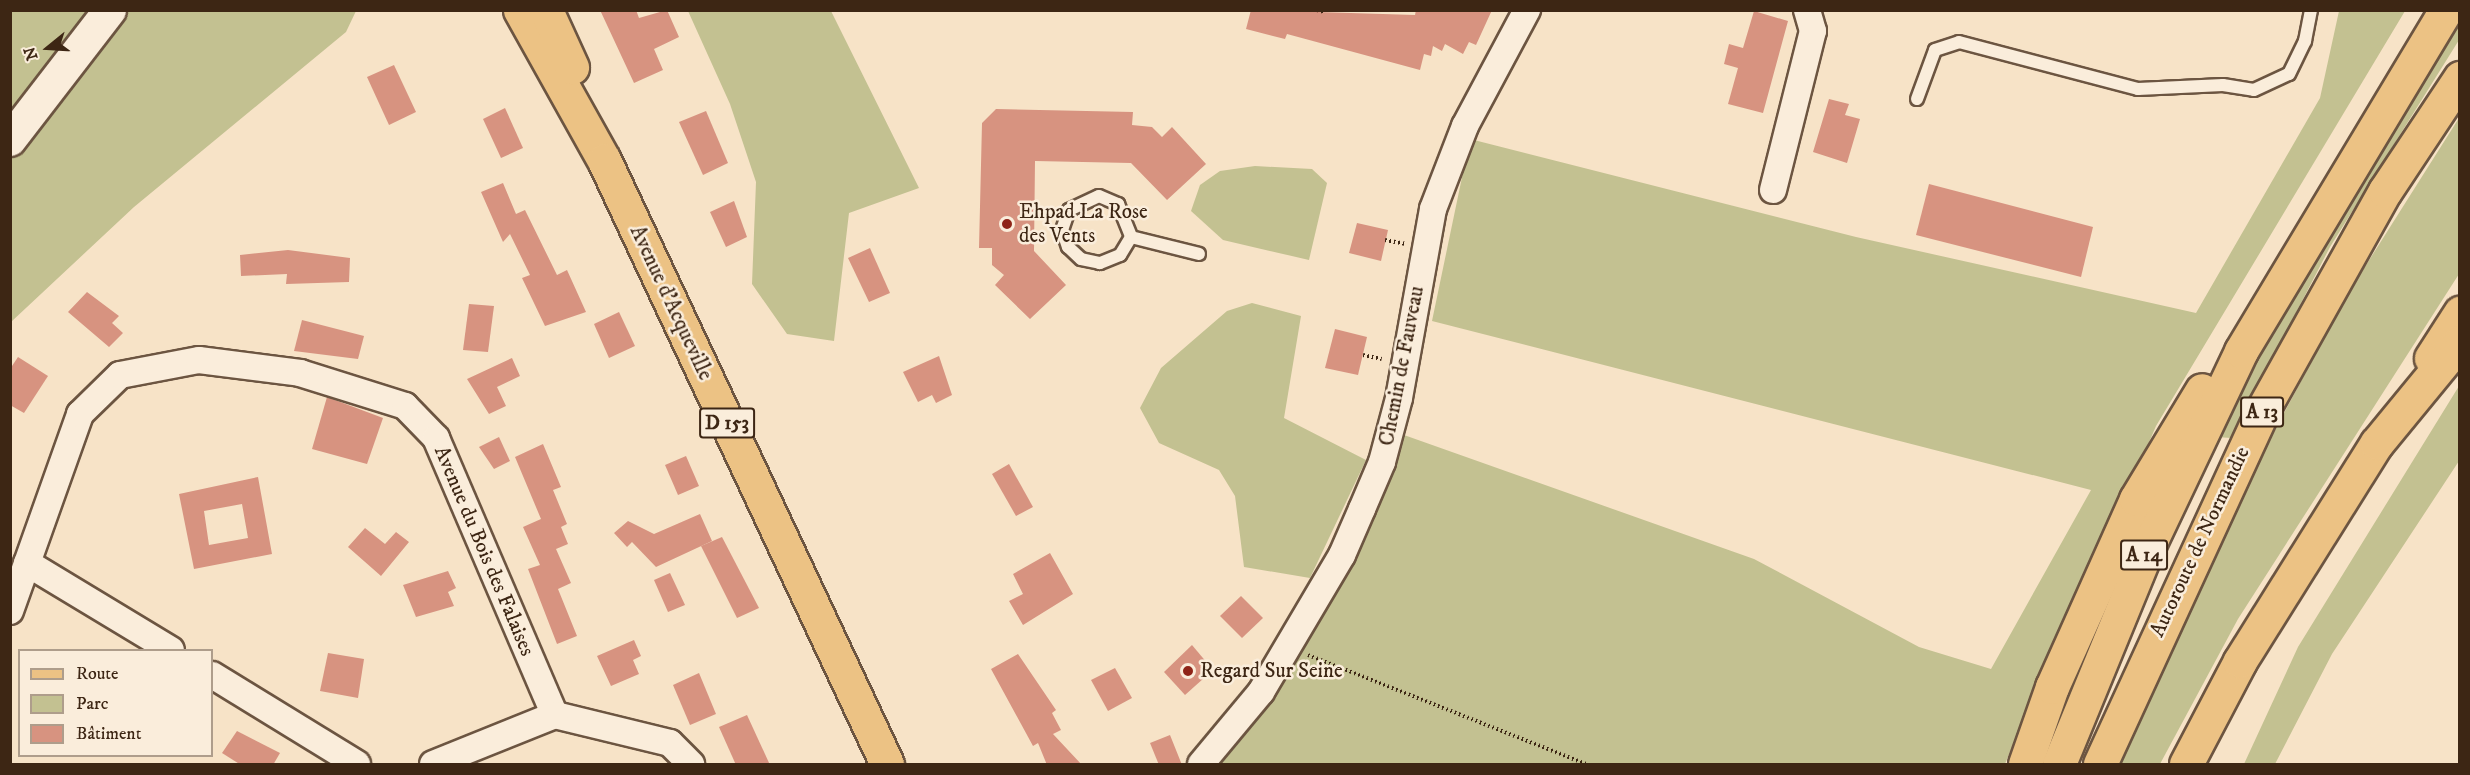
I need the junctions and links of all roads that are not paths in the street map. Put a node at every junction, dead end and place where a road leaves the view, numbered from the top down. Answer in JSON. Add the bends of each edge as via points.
{"nodes":[{"id":1,"x":110,"y":10,"type":"edge"},
{"id":2,"x":520,"y":10,"type":"edge"},
{"id":3,"x":546,"y":10,"type":"edge"},
{"id":4,"x":1527,"y":10,"type":"edge"},
{"id":5,"x":1807,"y":10,"type":"edge"},
{"id":6,"x":2311,"y":10,"type":"edge"},
{"id":7,"x":2446,"y":10,"type":"edge"},
{"id":8,"x":2460,"y":78,"type":"edge"},
{"id":9,"x":1917,"y":99,"type":"dead end"},
{"id":10,"x":10,"y":140,"type":"edge"},
{"id":11,"x":604,"y":160,"type":"junction"},
{"id":12,"x":1773,"y":190,"type":"dead end"},
{"id":13,"x":1131,"y":237,"type":"junction"},
{"id":14,"x":1199,"y":254,"type":"dead end"},
{"id":15,"x":2460,"y":313,"type":"edge"},
{"id":16,"x":2460,"y":342,"type":"edge"},
{"id":17,"x":2241,"y":351,"type":"junction"},
{"id":18,"x":2377,"y":443,"type":"junction"},
{"id":19,"x":27,"y":562,"type":"junction"},
{"id":20,"x":10,"y":611,"type":"edge"},
{"id":21,"x":168,"y":649,"type":"edge"},
{"id":22,"x":213,"y":676,"type":"edge"},
{"id":23,"x":555,"y":715,"type":"junction"},
{"id":24,"x":357,"y":765,"type":"edge"},
{"id":25,"x":433,"y":765,"type":"edge"},
{"id":26,"x":691,"y":765,"type":"edge"},
{"id":27,"x":887,"y":765,"type":"edge"},
{"id":28,"x":1201,"y":765,"type":"edge"},
{"id":29,"x":2025,"y":765,"type":"edge"},
{"id":30,"x":2059,"y":765,"type":"edge"},
{"id":31,"x":2100,"y":765,"type":"edge"},
{"id":32,"x":2186,"y":765,"type":"edge"}],
"edges":[{"from":1,"to":10,"type":"street"},
{"from":2,"to":11,"type":"main road","name":"Avenue d'Acqueville","number":"D 153"},
{"from":3,"to":11,"type":"main road","number":"D 153"},
{"from":4,"to":28,"type":"street","name":"Chemin de Fauveau","via":[[1465,126],[1433,210],[1382,462],[1342,555],[1261,692]]},
{"from":5,"to":12,"type":"street","via":[[1813,31]]},
{"from":6,"to":9,"type":"lane","via":[[2305,41],[2289,74],[2254,90],[2223,85],[2138,89],[1959,42],[1935,50]]},
{"from":7,"to":17,"type":"main road","number":"A 14"},
{"from":8,"to":31,"type":"main road","name":"Autoroute de Normandie","number":"A 13","via":[[2385,190],[2263,409]]},
{"from":11,"to":27,"type":"main road","name":"Avenue d'Acqueville","number":"D 153"},
{"from":13,"to":13,"type":"lane","via":[[1118,204],[1099,196],[1069,210],[1062,230],[1068,247],[1081,259],[1100,263],[1120,255]]},
{"from":13,"to":14,"type":"lane"},
{"from":15,"to":18,"type":"main road"},
{"from":16,"to":18,"type":"main road"},
{"from":17,"to":29,"type":"main road","via":[[2203,388],[2136,499],[2052,687]]},
{"from":17,"to":30,"type":"main road","number":"A 14","via":[[2144,556]]},
{"from":18,"to":32,"type":"main road","via":[[2240,661]]},
{"from":19,"to":20,"type":"street","name":"Avenue du Bois des Falaises"},
{"from":19,"to":21,"type":"street"},
{"from":19,"to":23,"type":"street","name":"Avenue du Bois des Falaises","via":[[80,414],[120,375],[199,360],[300,373],[405,406],[436,438]]},
{"from":22,"to":24,"type":"street"},
{"from":23,"to":25,"type":"street"},
{"from":23,"to":26,"type":"street","via":[[670,743]]}]}
